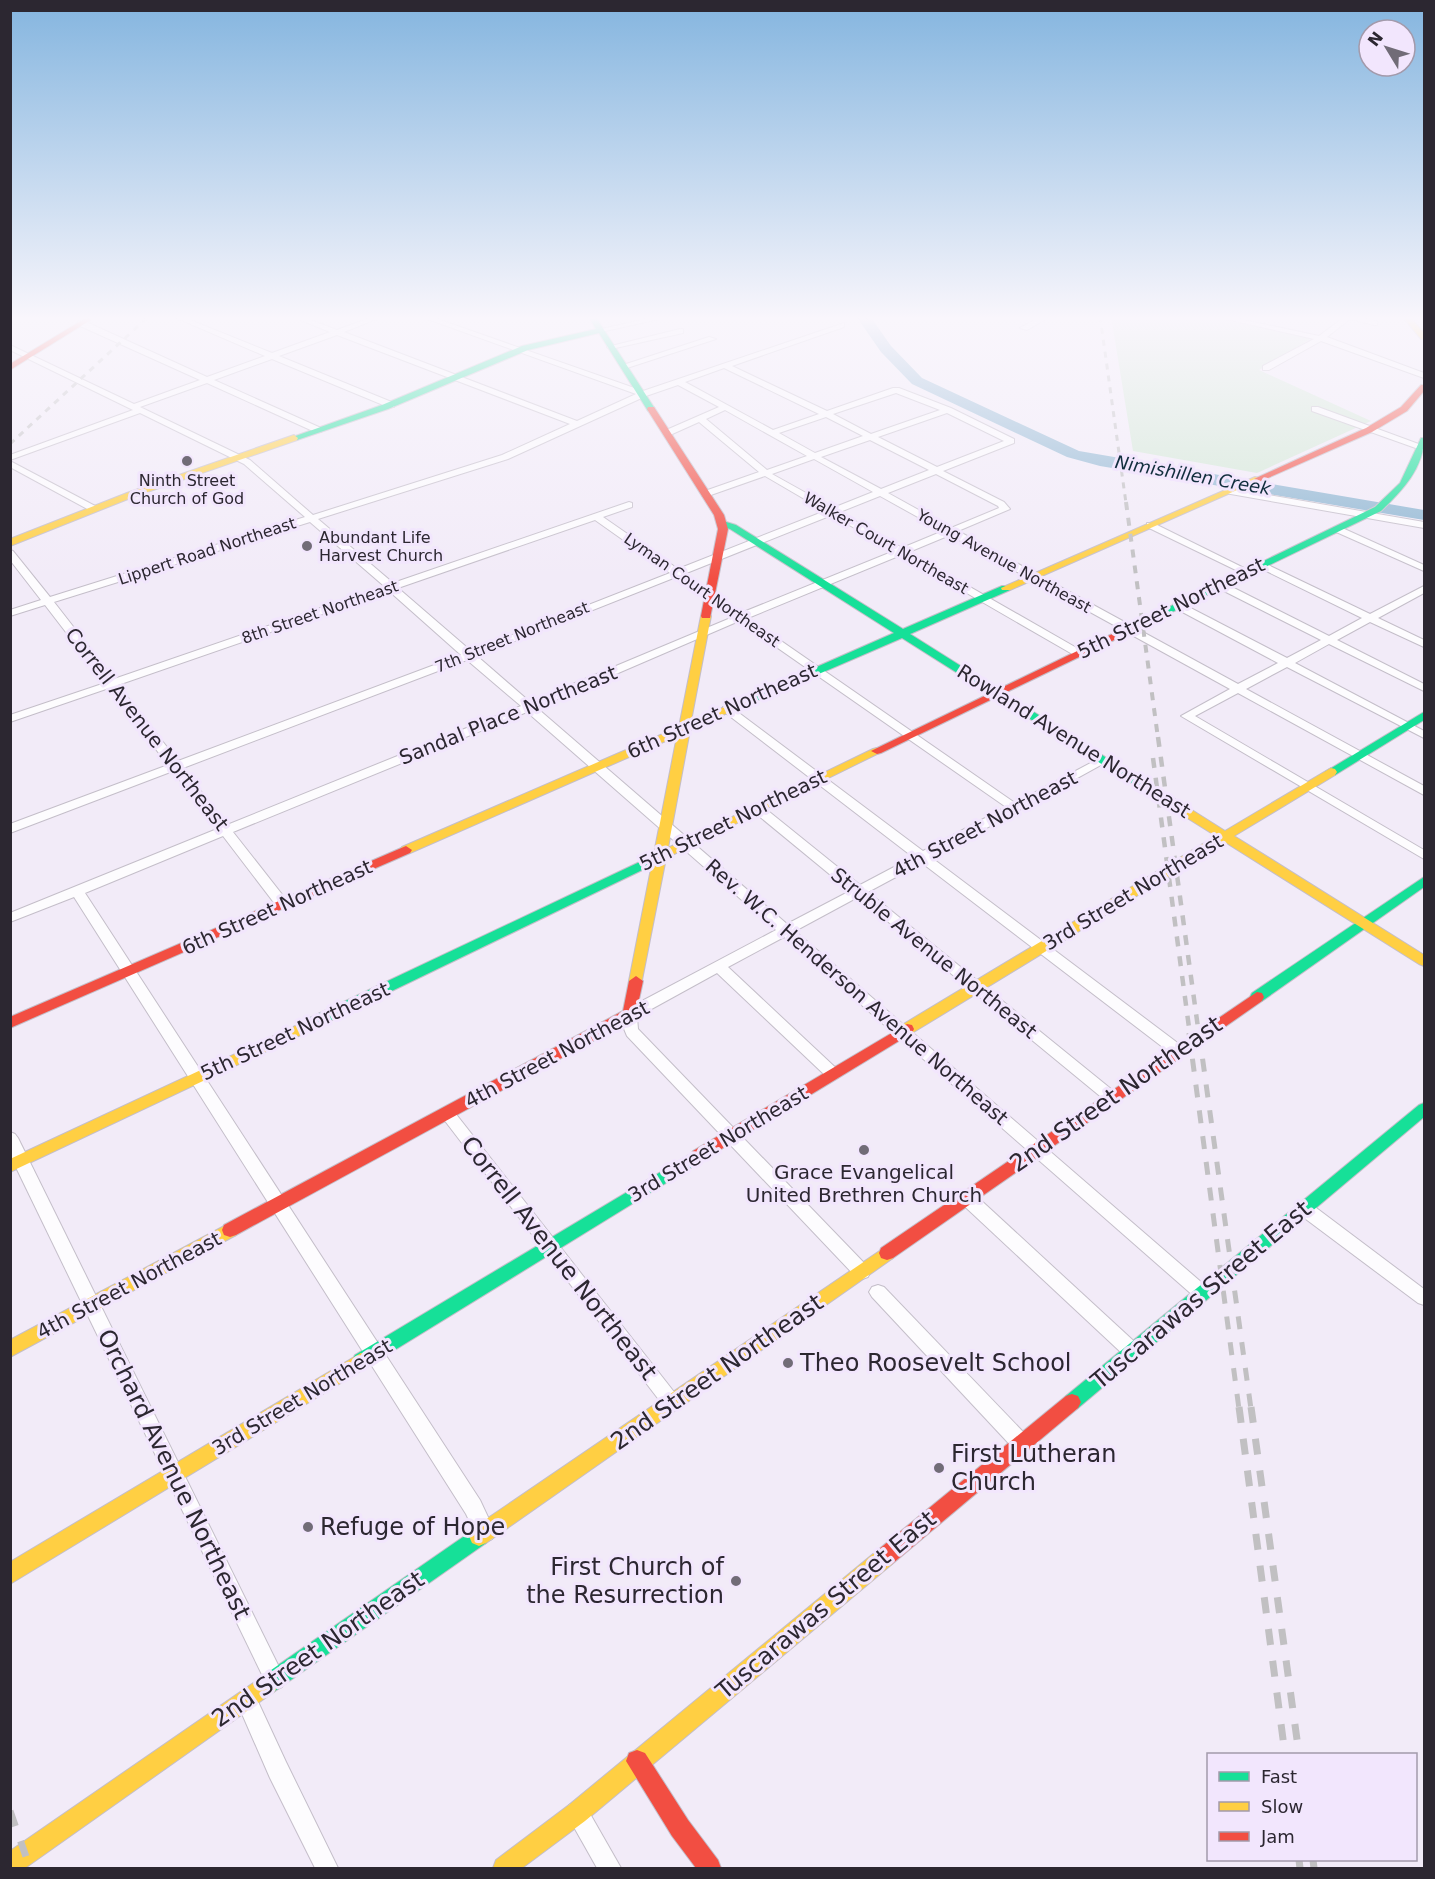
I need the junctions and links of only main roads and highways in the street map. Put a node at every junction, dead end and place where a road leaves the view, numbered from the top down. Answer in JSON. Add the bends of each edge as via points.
{"nodes":[{"id":1,"x":394,"y":404,"type":"edge"},
{"id":2,"x":649,"y":404,"type":"edge"},
{"id":3,"x":1409,"y":404,"type":"edge"},
{"id":4,"x":1424,"y":446,"type":"edge"},
{"id":5,"x":723,"y":524,"type":"junction"},
{"id":6,"x":10,"y":543,"type":"edge"},
{"id":7,"x":901,"y":633,"type":"junction"},
{"id":8,"x":997,"y":692,"type":"junction"},
{"id":9,"x":1425,"y":715,"type":"edge"},
{"id":10,"x":685,"y":728,"type":"junction"},
{"id":11,"x":1225,"y":836,"type":"junction"},
{"id":12,"x":660,"y":856,"type":"junction"},
{"id":13,"x":1425,"y":880,"type":"edge"},
{"id":14,"x":1364,"y":923,"type":"junction"},
{"id":15,"x":1425,"y":961,"type":"edge"},
{"id":16,"x":10,"y":1023,"type":"edge"},
{"id":17,"x":1425,"y":1110,"type":"edge"},
{"id":18,"x":16,"y":1163,"type":"edge"},
{"id":19,"x":10,"y":1349,"type":"edge"},
{"id":20,"x":10,"y":1574,"type":"edge"},
{"id":21,"x":637,"y":1761,"type":"junction"},
{"id":22,"x":10,"y":1865,"type":"edge"},
{"id":23,"x":504,"y":1869,"type":"edge"},
{"id":24,"x":710,"y":1869,"type":"edge"}],
"edges":[{"from":1,"to":6,"type":"main road","via":[[94,509]]},
{"from":2,"to":5,"type":"main road"},
{"from":3,"to":7,"type":"main road","name":"6th Street Northeast","via":[[1369,430]]},
{"from":4,"to":8,"type":"main road","name":"5th Street Northeast","via":[[1414,471],[1390,500],[1369,515]]},
{"from":5,"to":7,"type":"main road","name":"Rowland Avenue Northeast","via":[[755,540]]},
{"from":5,"to":10,"type":"main road"},
{"from":7,"to":8,"type":"main road","name":"Rowland Avenue Northeast"},
{"from":7,"to":10,"type":"main road","name":"6th Street Northeast"},
{"from":8,"to":11,"type":"main road","name":"Rowland Avenue Northeast"},
{"from":8,"to":12,"type":"main road","name":"5th Street Northeast"},
{"from":9,"to":11,"type":"main road","name":"3rd Street Northeast"},
{"from":10,"to":12,"type":"main road"},
{"from":10,"to":16,"type":"main road","name":"6th Street Northeast"},
{"from":11,"to":14,"type":"main road","name":"Rowland Avenue Northeast"},
{"from":11,"to":20,"type":"main road","name":"3rd Street Northeast"},
{"from":12,"to":18,"type":"main road","name":"5th Street Northeast"},
{"from":12,"to":19,"type":"main road","name":"4th Street Northeast","via":[[630,1014]]},
{"from":13,"to":14,"type":"main road","name":"2nd Street Northeast"},
{"from":14,"to":15,"type":"main road","name":"Rowland Avenue Northeast"},
{"from":14,"to":22,"type":"main road","name":"2nd Street Northeast"},
{"from":17,"to":21,"type":"main road","name":"Tuscarawas Street East"},
{"from":21,"to":23,"type":"main road","name":"Tuscarawas Street East"},
{"from":21,"to":24,"type":"main road"}]}
